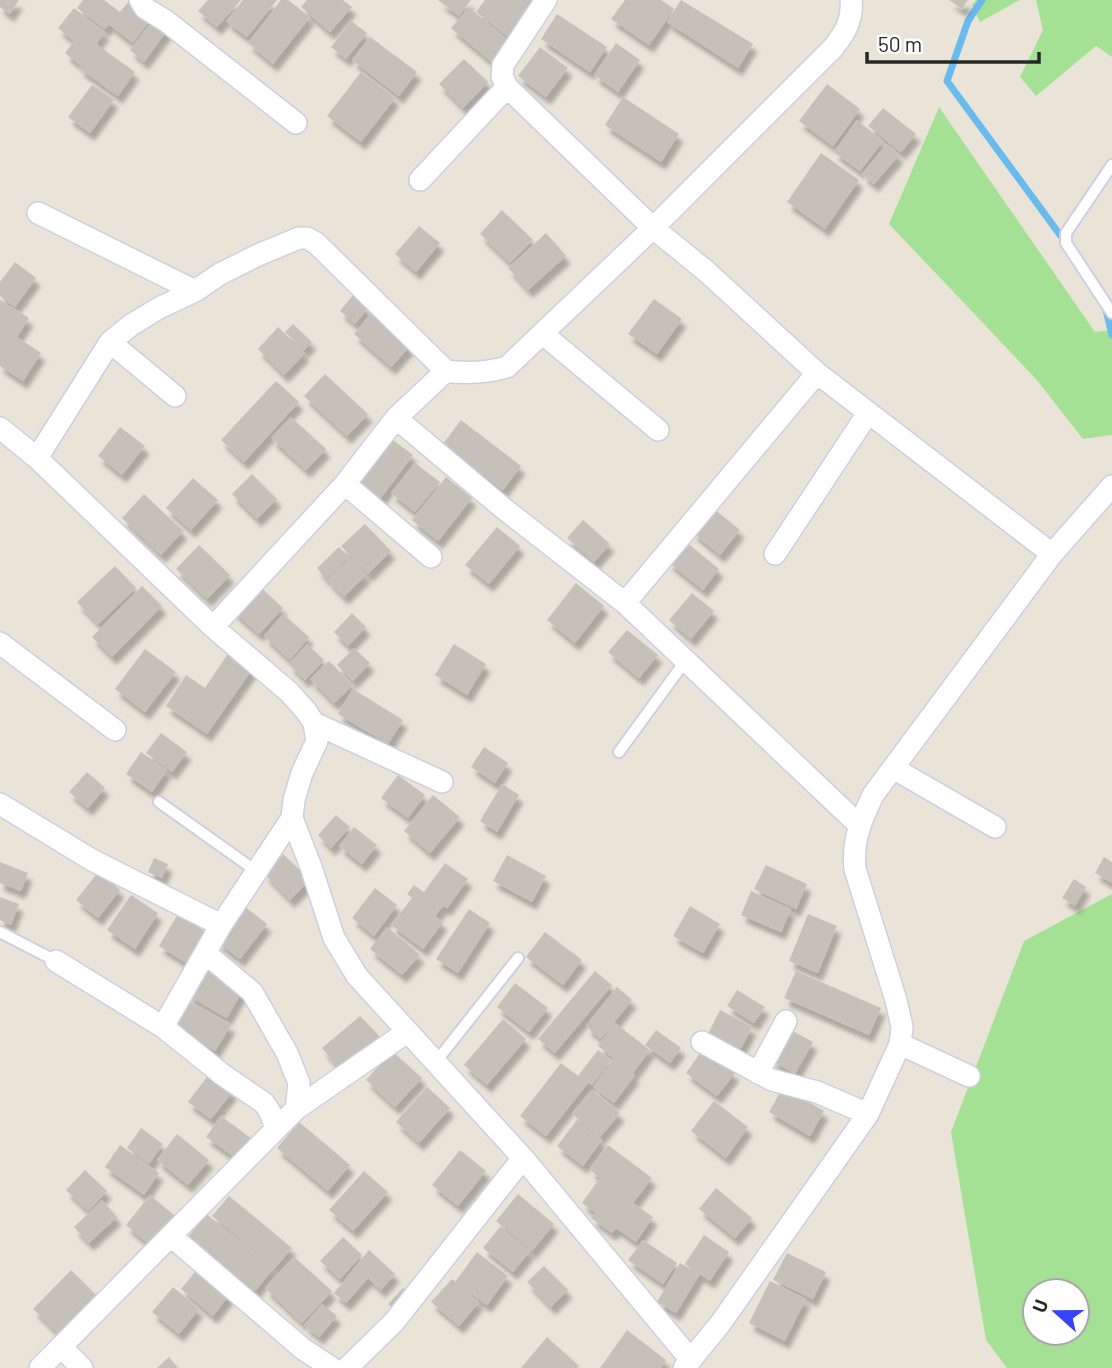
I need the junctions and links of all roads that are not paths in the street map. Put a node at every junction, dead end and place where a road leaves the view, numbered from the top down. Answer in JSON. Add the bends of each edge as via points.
{"nodes":[{"id":1,"x":140,"y":0,"type":"edge"},
{"id":2,"x":546,"y":0,"type":"edge"},
{"id":3,"x":851,"y":0,"type":"edge"},
{"id":4,"x":507,"y":86,"type":"junction"},
{"id":5,"x":296,"y":123,"type":"dead end"},
{"id":6,"x":1112,"y":165,"type":"edge"},
{"id":7,"x":420,"y":180,"type":"dead end"},
{"id":8,"x":38,"y":213,"type":"dead end"},
{"id":9,"x":653,"y":228,"type":"junction"},
{"id":10,"x":195,"y":291,"type":"junction"},
{"id":11,"x":1112,"y":313,"type":"edge"},
{"id":12,"x":543,"y":334,"type":"junction"},
{"id":13,"x":110,"y":342,"type":"junction"},
{"id":14,"x":446,"y":371,"type":"junction"},
{"id":15,"x":817,"y":373,"type":"junction"},
{"id":16,"x":175,"y":396,"type":"dead end"},
{"id":17,"x":868,"y":413,"type":"junction"},
{"id":18,"x":396,"y":418,"type":"junction"},
{"id":19,"x":0,"y":428,"type":"edge"},
{"id":20,"x":658,"y":430,"type":"dead end"},
{"id":21,"x":37,"y":458,"type":"junction"},
{"id":22,"x":345,"y":484,"type":"junction"},
{"id":23,"x":1112,"y":486,"type":"edge"},
{"id":24,"x":775,"y":554,"type":"dead end"},
{"id":25,"x":1052,"y":554,"type":"junction"},
{"id":26,"x":431,"y":557,"type":"dead end"},
{"id":27,"x":625,"y":603,"type":"junction"},
{"id":28,"x":213,"y":627,"type":"junction"},
{"id":29,"x":0,"y":643,"type":"edge"},
{"id":30,"x":686,"y":660,"type":"junction"},
{"id":31,"x":314,"y":723,"type":"junction"},
{"id":32,"x":115,"y":730,"type":"dead end"},
{"id":33,"x":620,"y":752,"type":"dead end"},
{"id":34,"x":893,"y":768,"type":"junction"},
{"id":35,"x":442,"y":782,"type":"dead end"},
{"id":36,"x":159,"y":802,"type":"dead end"},
{"id":37,"x":0,"y":804,"type":"edge"},
{"id":38,"x":292,"y":817,"type":"junction"},
{"id":39,"x":859,"y":825,"type":"junction"},
{"id":40,"x":995,"y":827,"type":"dead end"},
{"id":41,"x":256,"y":872,"type":"junction"},
{"id":42,"x":221,"y":925,"type":"junction"},
{"id":43,"x":0,"y":932,"type":"edge"},
{"id":44,"x":205,"y":953,"type":"junction"},
{"id":45,"x":518,"y":958,"type":"dead end"},
{"id":46,"x":56,"y":961,"type":"joint"},
{"id":47,"x":786,"y":1021,"type":"dead end"},
{"id":48,"x":163,"y":1027,"type":"junction"},
{"id":49,"x":407,"y":1032,"type":"junction"},
{"id":50,"x":702,"y":1042,"type":"dead end"},
{"id":51,"x":900,"y":1044,"type":"junction"},
{"id":52,"x":435,"y":1063,"type":"junction"},
{"id":53,"x":758,"y":1073,"type":"junction"},
{"id":54,"x":969,"y":1076,"type":"dead end"},
{"id":55,"x":296,"y":1109,"type":"junction"},
{"id":56,"x":868,"y":1114,"type":"junction"},
{"id":57,"x":276,"y":1129,"type":"junction"},
{"id":58,"x":523,"y":1158,"type":"junction"},
{"id":59,"x":171,"y":1236,"type":"junction"},
{"id":60,"x":61,"y":1347,"type":"junction"},
{"id":61,"x":687,"y":1364,"type":"edge"},
{"id":62,"x":40,"y":1368,"type":"edge"},
{"id":63,"x":82,"y":1368,"type":"edge"},
{"id":64,"x":332,"y":1368,"type":"edge"},
{"id":65,"x":347,"y":1368,"type":"edge"}],
"edges":[{"from":1,"to":5,"type":"street"},
{"from":2,"to":4,"type":"street","via":[[503,65]]},
{"from":3,"to":9,"type":"street","via":[[845,33],[833,48]]},
{"from":4,"to":7,"type":"street"},
{"from":4,"to":9,"type":"street"},
{"from":6,"to":11,"type":"lane","via":[[1066,233],[1066,243]]},
{"from":8,"to":10,"type":"street"},
{"from":9,"to":12,"type":"street"},
{"from":9,"to":15,"type":"street"},
{"from":10,"to":13,"type":"street","via":[[159,308]]},
{"from":10,"to":14,"type":"street","via":[[258,255],[307,238]]},
{"from":12,"to":14,"type":"street","via":[[508,367],[487,373]]},
{"from":12,"to":20,"type":"street"},
{"from":13,"to":16,"type":"street"},
{"from":13,"to":21,"type":"street"},
{"from":14,"to":18,"type":"street"},
{"from":15,"to":17,"type":"street"},
{"from":15,"to":27,"type":"street"},
{"from":17,"to":24,"type":"street"},
{"from":17,"to":25,"type":"street"},
{"from":18,"to":22,"type":"street"},
{"from":18,"to":27,"type":"street"},
{"from":19,"to":21,"type":"street"},
{"from":21,"to":28,"type":"street"},
{"from":22,"to":26,"type":"street"},
{"from":22,"to":28,"type":"street"},
{"from":23,"to":25,"type":"street"},
{"from":25,"to":34,"type":"street"},
{"from":27,"to":30,"type":"street"},
{"from":28,"to":31,"type":"street","via":[[289,692]]},
{"from":29,"to":32,"type":"street"},
{"from":30,"to":33,"type":"lane"},
{"from":30,"to":39,"type":"street"},
{"from":31,"to":35,"type":"street"},
{"from":31,"to":38,"type":"street","via":[[317,741],[293,800]]},
{"from":34,"to":39,"type":"street"},
{"from":34,"to":40,"type":"street"},
{"from":36,"to":41,"type":"lane"},
{"from":37,"to":42,"type":"street","via":[[92,860]]},
{"from":38,"to":41,"type":"street"},
{"from":38,"to":49,"type":"street","via":[[334,938],[357,976]]},
{"from":39,"to":51,"type":"street","via":[[853,848],[855,869],[896,1000],[902,1027]]},
{"from":41,"to":42,"type":"street"},
{"from":42,"to":44,"type":"street"},
{"from":43,"to":46,"type":"lane"},
{"from":44,"to":48,"type":"street"},
{"from":44,"to":55,"type":"street","via":[[252,992],[266,1014],[299,1083]]},
{"from":45,"to":52,"type":"lane"},
{"from":46,"to":48,"type":"street"},
{"from":47,"to":53,"type":"street"},
{"from":48,"to":57,"type":"street","via":[[264,1103]]},
{"from":49,"to":52,"type":"street"},
{"from":49,"to":55,"type":"street"},
{"from":50,"to":53,"type":"street"},
{"from":51,"to":54,"type":"street"},
{"from":51,"to":56,"type":"street"},
{"from":52,"to":58,"type":"street"},
{"from":53,"to":56,"type":"street"},
{"from":55,"to":57,"type":"street"},
{"from":56,"to":61,"type":"street"},
{"from":57,"to":59,"type":"street"},
{"from":58,"to":61,"type":"street"},
{"from":58,"to":65,"type":"street","via":[[394,1322]]},
{"from":59,"to":60,"type":"street"},
{"from":59,"to":64,"type":"street","via":[[303,1349]]},
{"from":60,"to":62,"type":"street"},
{"from":60,"to":63,"type":"street"}]}
